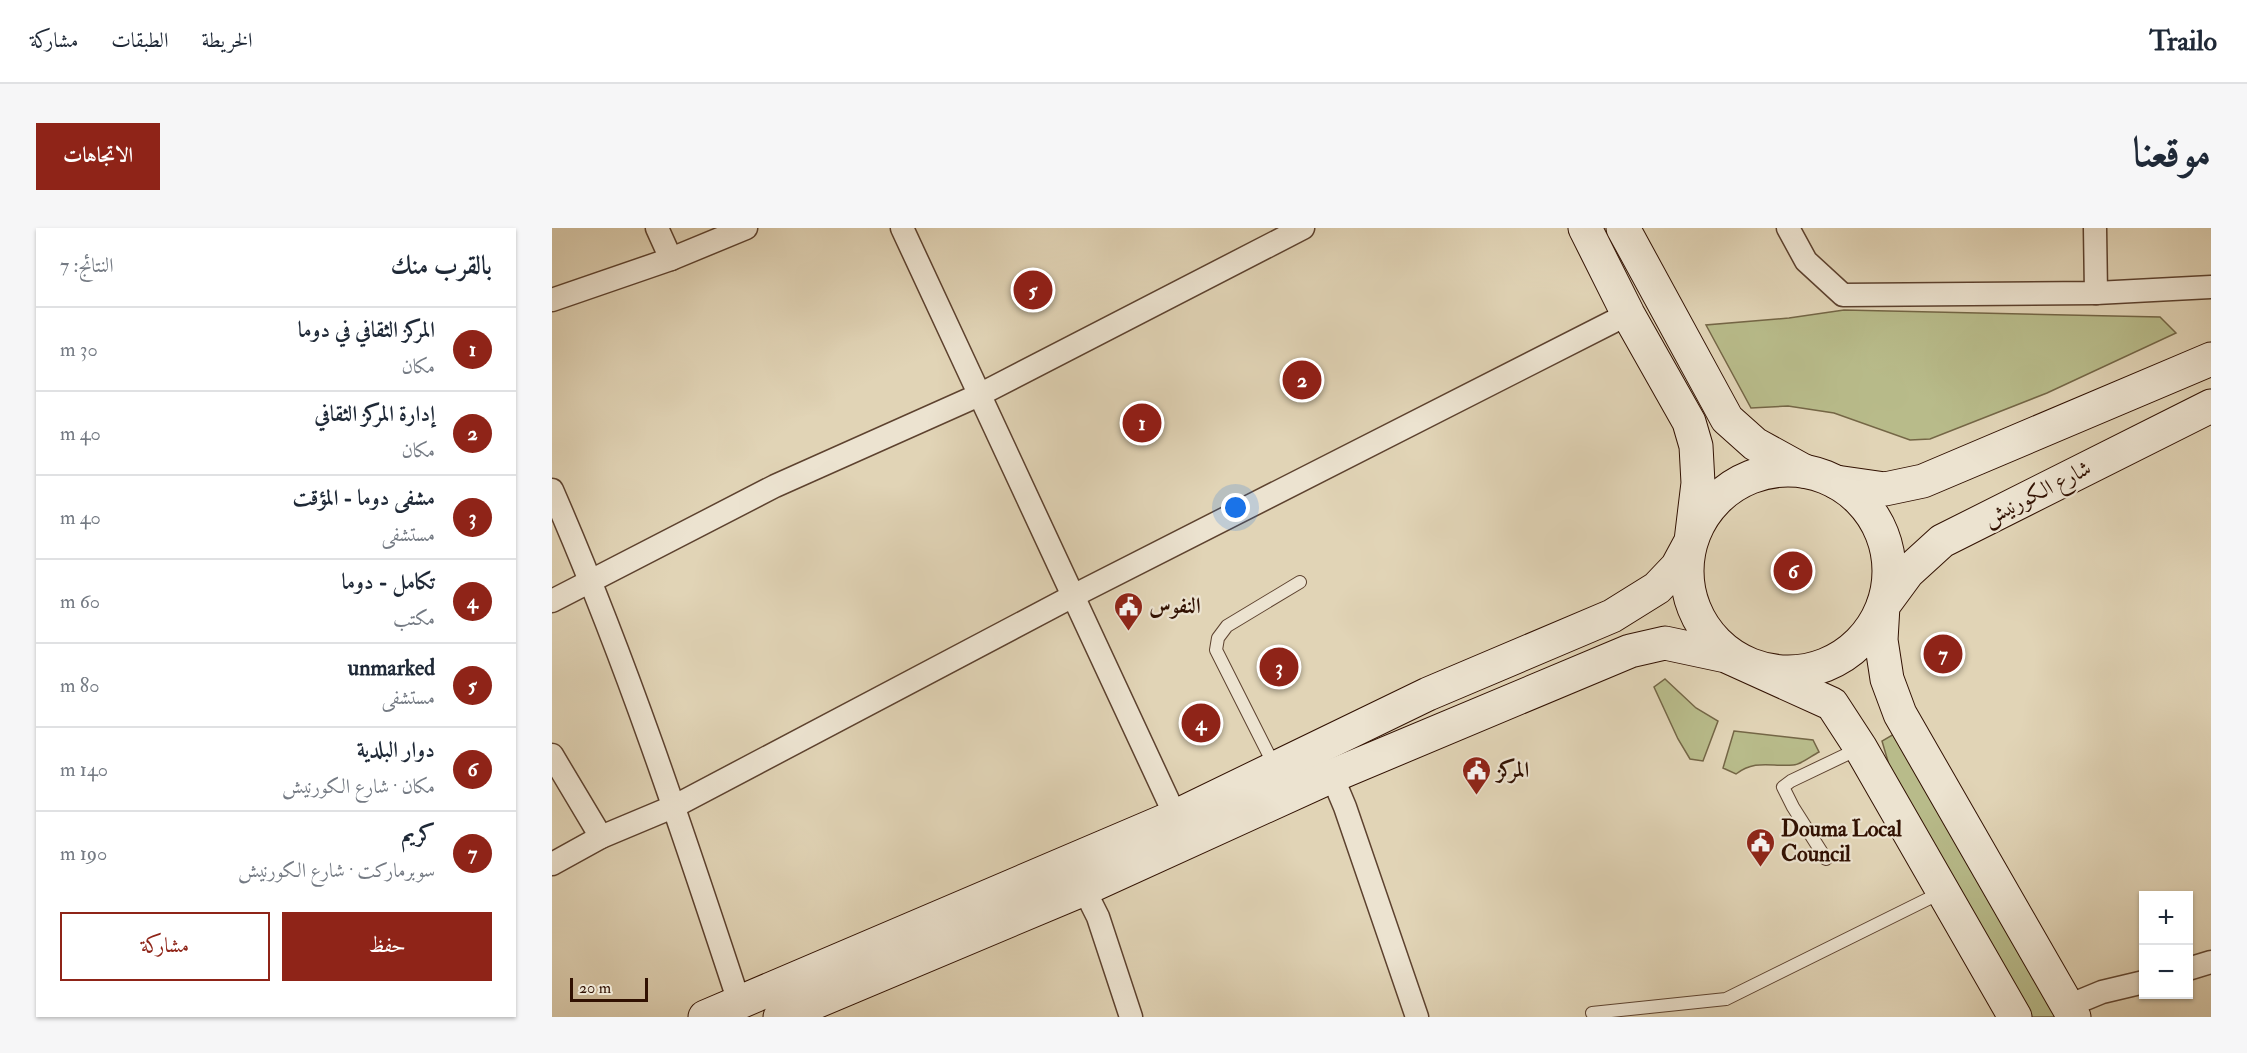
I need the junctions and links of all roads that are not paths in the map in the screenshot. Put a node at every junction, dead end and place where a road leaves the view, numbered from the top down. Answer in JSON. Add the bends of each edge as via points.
{"nodes":[{"id":1,"x":657,"y":228,"type":"edge"},
{"id":2,"x":746,"y":228,"type":"edge"},
{"id":3,"x":902,"y":228,"type":"edge"},
{"id":4,"x":1303,"y":228,"type":"edge"},
{"id":5,"x":1585,"y":228,"type":"edge"},
{"id":6,"x":1623,"y":228,"type":"edge"},
{"id":7,"x":1788,"y":228,"type":"edge"},
{"id":8,"x":2096,"y":228,"type":"edge"},
{"id":9,"x":671,"y":259,"type":"junction"},
{"id":10,"x":2211,"y":287,"type":"edge"},
{"id":11,"x":2096,"y":293,"type":"junction"},
{"id":12,"x":552,"y":300,"type":"edge"},
{"id":13,"x":1628,"y":314,"type":"junction"},
{"id":14,"x":2211,"y":359,"type":"edge"},
{"id":15,"x":979,"y":395,"type":"junction"},
{"id":16,"x":2210,"y":409,"type":"edge"},
{"id":17,"x":1804,"y":471,"type":"junction"},
{"id":18,"x":1836,"y":482,"type":"junction"},
{"id":19,"x":552,"y":490,"type":"edge"},
{"id":20,"x":1691,"y":541,"type":"junction"},
{"id":21,"x":592,"y":582,"type":"junction"},
{"id":22,"x":1300,"y":582,"type":"dead end"},
{"id":23,"x":1073,"y":596,"type":"junction"},
{"id":24,"x":552,"y":601,"type":"edge"},
{"id":25,"x":1883,"y":606,"type":"junction"},
{"id":26,"x":1756,"y":668,"type":"junction"},
{"id":27,"x":1428,"y":694,"type":"junction"},
{"id":28,"x":1449,"y":729,"type":"junction"},
{"id":29,"x":1860,"y":747,"type":"junction"},
{"id":30,"x":552,"y":754,"type":"edge"},
{"id":31,"x":1276,"y":768,"type":"junction"},
{"id":32,"x":1332,"y":776,"type":"junction"},
{"id":33,"x":675,"y":806,"type":"junction"},
{"id":34,"x":1181,"y":829,"type":"junction"},
{"id":35,"x":601,"y":837,"type":"junction"},
{"id":36,"x":1826,"y":859,"type":"dead end"},
{"id":37,"x":552,"y":864,"type":"edge"},
{"id":38,"x":1084,"y":889,"type":"junction"},
{"id":39,"x":1943,"y":892,"type":"junction"},
{"id":40,"x":2211,"y":962,"type":"edge"},
{"id":41,"x":2193,"y":967,"type":"edge"},
{"id":42,"x":2139,"y":983,"type":"edge"},
{"id":43,"x":739,"y":1002,"type":"junction"},
{"id":44,"x":2071,"y":1012,"type":"edge"},
{"id":45,"x":1592,"y":1013,"type":"dead end"},
{"id":46,"x":705,"y":1017,"type":"edge"},
{"id":47,"x":780,"y":1017,"type":"edge"},
{"id":48,"x":1131,"y":1017,"type":"edge"},
{"id":49,"x":1417,"y":1017,"type":"edge"},
{"id":50,"x":2015,"y":1017,"type":"edge"}],
"edges":[{"from":1,"to":9,"type":"street"},
{"from":2,"to":9,"type":"street"},
{"from":3,"to":15,"type":"street"},
{"from":4,"to":15,"type":"street"},
{"from":5,"to":13,"type":"main road"},
{"from":6,"to":17,"type":"main road","via":[[1727,419],[1755,444]]},
{"from":7,"to":11,"type":"street","via":[[1806,261],[1843,295]]},
{"from":8,"to":11,"type":"street"},
{"from":9,"to":12,"type":"street"},
{"from":10,"to":11,"type":"street"},
{"from":13,"to":20,"type":"main road","via":[[1689,422],[1696,446],[1698,483]]},
{"from":13,"to":23,"type":"street"},
{"from":14,"to":18,"type":"main road","via":[[1923,481],[1885,489]]},
{"from":15,"to":21,"type":"street","via":[[775,486]]},
{"from":15,"to":23,"type":"street"},
{"from":16,"to":25,"type":"main road","name":"شارع الكورنيش","via":[[1942,541],[1908,572]]},
{"from":17,"to":18,"type":"main road"},
{"from":17,"to":20,"type":"main road","via":[[1775,471],[1747,478],[1723,494],[1704,515]]},
{"from":18,"to":25,"type":"main road","via":[[1859,500],[1876,522],[1887,549],[1889,578]]},
{"from":19,"to":21,"type":"street"},
{"from":20,"to":26,"type":"main road","via":[[1687,572],[1692,603],[1706,631],[1728,653]]},
{"from":20,"to":27,"type":"main road","via":[[1677,567],[1657,588],[1612,616]]},
{"from":21,"to":24,"type":"street"},
{"from":21,"to":33,"type":"street"},
{"from":22,"to":31,"type":"lane","via":[[1227,626],[1218,638],[1216,650]]},
{"from":23,"to":33,"type":"street"},
{"from":23,"to":34,"type":"street"},
{"from":25,"to":26,"type":"main road","via":[[1868,633],[1845,655],[1827,664],[1787,673]]},
{"from":25,"to":44,"type":"main road","via":[[1881,640],[1887,679],[1900,714]]},
{"from":26,"to":28,"type":"main road","via":[[1726,656],[1665,643],[1630,651]]},
{"from":26,"to":29,"type":"main road","via":[[1832,704]]},
{"from":27,"to":28,"type":"main road"},
{"from":27,"to":31,"type":"main road"},
{"from":28,"to":32,"type":"main road"},
{"from":29,"to":36,"type":"lane","via":[[1783,787]]},
{"from":29,"to":39,"type":"main road"},
{"from":30,"to":35,"type":"street"},
{"from":31,"to":34,"type":"main road"},
{"from":32,"to":34,"type":"main road"},
{"from":32,"to":49,"type":"street"},
{"from":33,"to":35,"type":"street"},
{"from":33,"to":43,"type":"street"},
{"from":34,"to":38,"type":"main road"},
{"from":34,"to":43,"type":"main road"},
{"from":35,"to":37,"type":"street"},
{"from":38,"to":47,"type":"main road"},
{"from":38,"to":48,"type":"street","via":[[1098,916]]},
{"from":39,"to":45,"type":"lane","via":[[1726,999]]},
{"from":39,"to":50,"type":"main road"},
{"from":40,"to":41,"type":"street"},
{"from":42,"to":44,"type":"street","via":[[2102,992]]},
{"from":43,"to":46,"type":"main road"}]}
